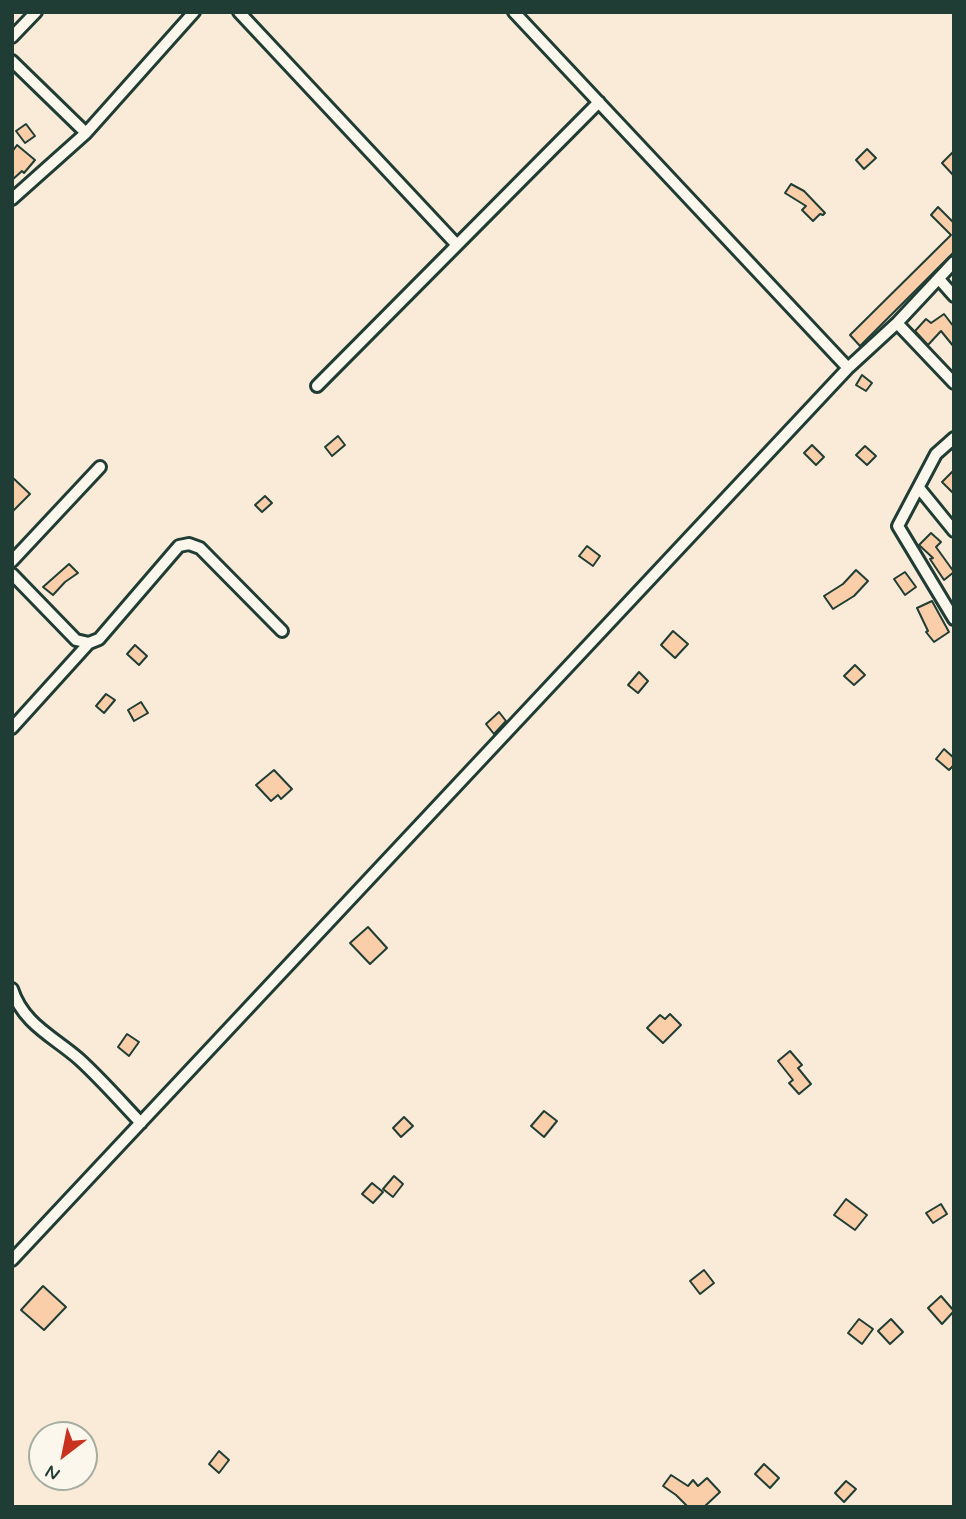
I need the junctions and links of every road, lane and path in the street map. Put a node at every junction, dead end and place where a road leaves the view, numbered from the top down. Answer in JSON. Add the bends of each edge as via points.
{"nodes":[{"id":1,"x":36,"y":12,"type":"edge"},
{"id":2,"x":194,"y":12,"type":"edge"},
{"id":3,"x":239,"y":12,"type":"edge"},
{"id":4,"x":514,"y":12,"type":"edge"},
{"id":5,"x":12,"y":37,"type":"edge"},
{"id":6,"x":12,"y":61,"type":"edge"},
{"id":7,"x":599,"y":102,"type":"junction"},
{"id":8,"x":86,"y":133,"type":"junction"},
{"id":9,"x":12,"y":199,"type":"edge"},
{"id":10,"x":457,"y":245,"type":"junction"},
{"id":11,"x":954,"y":262,"type":"edge"},
{"id":12,"x":939,"y":279,"type":"junction"},
{"id":13,"x":954,"y":296,"type":"edge"},
{"id":14,"x":897,"y":323,"type":"junction"},
{"id":15,"x":848,"y":368,"type":"junction"},
{"id":16,"x":954,"y":383,"type":"edge"},
{"id":17,"x":317,"y":386,"type":"dead end"},
{"id":18,"x":954,"y":438,"type":"edge"},
{"id":19,"x":945,"y":447,"type":"junction"},
{"id":20,"x":954,"y":457,"type":"edge"},
{"id":21,"x":100,"y":467,"type":"dead end"},
{"id":22,"x":919,"y":488,"type":"junction"},
{"id":23,"x":954,"y":530,"type":"edge"},
{"id":24,"x":12,"y":561,"type":"edge"},
{"id":25,"x":12,"y":574,"type":"edge"},
{"id":26,"x":954,"y":620,"type":"edge"},
{"id":27,"x":282,"y":631,"type":"dead end"},
{"id":28,"x":89,"y":643,"type":"junction"},
{"id":29,"x":12,"y":728,"type":"edge"},
{"id":30,"x":12,"y":989,"type":"edge"},
{"id":31,"x":141,"y":1123,"type":"junction"},
{"id":32,"x":12,"y":1260,"type":"edge"}],
"edges":[{"from":1,"to":5,"type":"street"},
{"from":2,"to":8,"type":"street"},
{"from":3,"to":10,"type":"street"},
{"from":4,"to":7,"type":"street"},
{"from":6,"to":8,"type":"street"},
{"from":7,"to":10,"type":"street"},
{"from":7,"to":15,"type":"street"},
{"from":8,"to":9,"type":"street"},
{"from":10,"to":17,"type":"street"},
{"from":11,"to":12,"type":"street"},
{"from":12,"to":13,"type":"street"},
{"from":12,"to":14,"type":"street"},
{"from":14,"to":15,"type":"street"},
{"from":14,"to":16,"type":"street"},
{"from":15,"to":31,"type":"street"},
{"from":18,"to":19,"type":"street"},
{"from":19,"to":20,"type":"street"},
{"from":19,"to":22,"type":"street","via":[[936,454]]},
{"from":21,"to":24,"type":"street"},
{"from":22,"to":23,"type":"street"},
{"from":22,"to":26,"type":"street","via":[[898,526]]},
{"from":25,"to":28,"type":"street","via":[[76,640]]},
{"from":27,"to":28,"type":"street","via":[[200,548],[189,544],[179,546],[99,639]]},
{"from":28,"to":29,"type":"street"},
{"from":30,"to":31,"type":"street","via":[[37,1028],[79,1059]]},
{"from":31,"to":32,"type":"street"}]}
